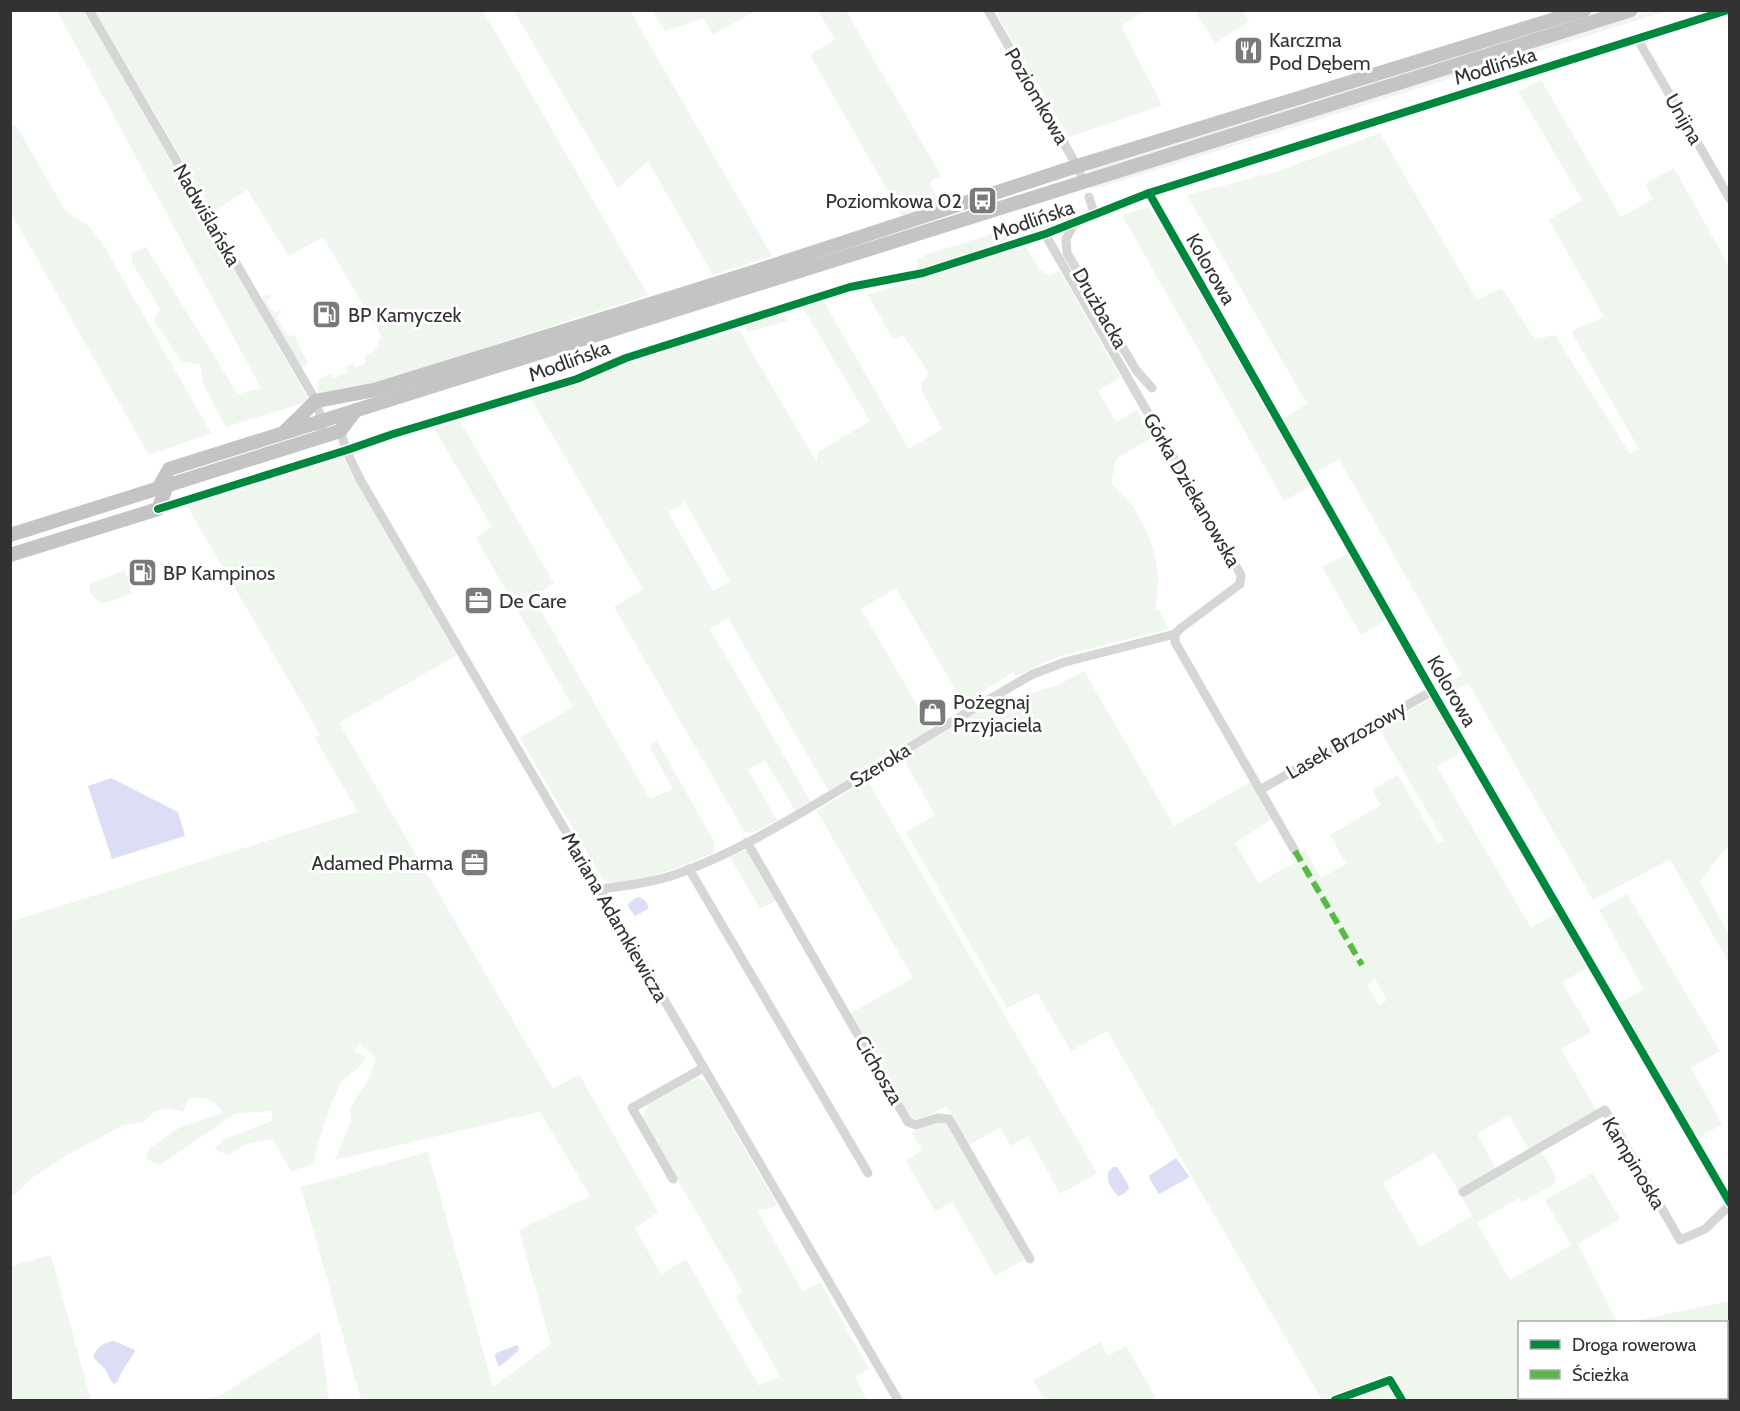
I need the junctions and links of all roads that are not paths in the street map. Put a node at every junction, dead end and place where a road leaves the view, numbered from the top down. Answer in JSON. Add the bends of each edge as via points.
{"nodes":[{"id":1,"x":89,"y":10,"type":"edge"},
{"id":2,"x":988,"y":10,"type":"edge"},
{"id":3,"x":1584,"y":10,"type":"edge"},
{"id":4,"x":1631,"y":10,"type":"edge"},
{"id":5,"x":1728,"y":10,"type":"edge"},
{"id":6,"x":1638,"y":40,"type":"junction"},
{"id":7,"x":1077,"y":166,"type":"junction"},
{"id":8,"x":1084,"y":182,"type":"junction"},
{"id":9,"x":1149,"y":194,"type":"junction"},
{"id":10,"x":1089,"y":197,"type":"dead end"},
{"id":11,"x":1730,"y":198,"type":"edge"},
{"id":12,"x":1095,"y":216,"type":"junction"},
{"id":13,"x":1074,"y":224,"type":"junction"},
{"id":14,"x":1046,"y":234,"type":"junction"},
{"id":15,"x":1152,"y":388,"type":"dead end"},
{"id":16,"x":316,"y":401,"type":"junction"},
{"id":17,"x":356,"y":410,"type":"junction"},
{"id":18,"x":322,"y":421,"type":"junction"},
{"id":19,"x":340,"y":431,"type":"junction"},
{"id":20,"x":281,"y":434,"type":"junction"},
{"id":21,"x":317,"y":438,"type":"junction"},
{"id":22,"x":347,"y":450,"type":"junction"},
{"id":23,"x":166,"y":486,"type":"junction"},
{"id":24,"x":164,"y":507,"type":"junction"},
{"id":25,"x":15,"y":534,"type":"edge"},
{"id":26,"x":43,"y":545,"type":"junction"},
{"id":27,"x":10,"y":555,"type":"edge"},
{"id":28,"x":1175,"y":634,"type":"junction"},
{"id":29,"x":1432,"y":691,"type":"junction"},
{"id":30,"x":1260,"y":790,"type":"junction"},
{"id":31,"x":747,"y":842,"type":"junction"},
{"id":32,"x":1295,"y":851,"type":"dead end"},
{"id":33,"x":689,"y":869,"type":"junction"},
{"id":34,"x":600,"y":889,"type":"junction"},
{"id":35,"x":704,"y":1068,"type":"junction"},
{"id":36,"x":868,"y":1173,"type":"dead end"},
{"id":37,"x":673,"y":1179,"type":"dead end"},
{"id":38,"x":1463,"y":1192,"type":"dead end"},
{"id":39,"x":1730,"y":1204,"type":"edge"},
{"id":40,"x":1030,"y":1259,"type":"dead end"},
{"id":41,"x":898,"y":1401,"type":"edge"}],
"edges":[{"from":1,"to":16,"type":"street","name":"Nadwiślańska"},
{"from":2,"to":7,"type":"street","name":"Poziomkowa"},
{"from":3,"to":7,"type":"highway"},
{"from":4,"to":8,"type":"highway"},
{"from":5,"to":6,"type":"street","name":"Modlińska"},
{"from":6,"to":9,"type":"street","name":"Modlińska"},
{"from":6,"to":11,"type":"street","name":"Unijna"},
{"from":7,"to":8,"type":"street","name":"Poziomkowa"},
{"from":7,"to":16,"type":"highway","via":[[374,390]]},
{"from":8,"to":17,"type":"highway"},
{"from":9,"to":12,"type":"street","name":"Modlińska"},
{"from":9,"to":29,"type":"street","name":"Kolorowa"},
{"from":10,"to":12,"type":"street"},
{"from":12,"to":13,"type":"street","name":"Modlińska"},
{"from":13,"to":14,"type":"street","name":"Modlińska"},
{"from":13,"to":15,"type":"street","name":"Drużbacka","via":[[1066,238],[1067,253],[1136,370]]},
{"from":14,"to":22,"type":"street","name":"Modlińska","via":[[923,273],[830,293],[626,358],[577,379]]},
{"from":14,"to":28,"type":"street","name":"Górka Dziekanowska","via":[[1242,575],[1240,584]]},
{"from":16,"to":18,"type":"street","name":"Nadwiślańska"},
{"from":16,"to":20,"type":"highway"},
{"from":17,"to":18,"type":"highway"},
{"from":17,"to":19,"type":"highway"},
{"from":18,"to":20,"type":"highway"},
{"from":18,"to":21,"type":"street"},
{"from":19,"to":21,"type":"highway"},
{"from":19,"to":22,"type":"street","name":"Mariana Adamkiewicza"},
{"from":20,"to":23,"type":"highway","via":[[169,469]]},
{"from":21,"to":23,"type":"highway"},
{"from":22,"to":24,"type":"street","name":"Modlińska"},
{"from":22,"to":34,"type":"street","name":"Mariana Adamkiewicza"},
{"from":23,"to":24,"type":"highway"},
{"from":23,"to":25,"type":"highway"},
{"from":24,"to":26,"type":"highway"},
{"from":25,"to":26,"type":"highway"},
{"from":26,"to":27,"type":"highway"},
{"from":28,"to":30,"type":"street","via":[[1180,652]]},
{"from":28,"to":31,"type":"street","name":"Szeroka","via":[[1033,674]]},
{"from":29,"to":30,"type":"street","name":"Lasek Brzozowy"},
{"from":29,"to":39,"type":"street","name":"Kolorowa"},
{"from":30,"to":32,"type":"street"},
{"from":31,"to":33,"type":"street","name":"Szeroka"},
{"from":31,"to":40,"type":"street","name":"Cichosza","via":[[908,1122],[916,1125],[937,1118],[949,1119]]},
{"from":33,"to":34,"type":"street","name":"Szeroka","via":[[651,881]]},
{"from":33,"to":36,"type":"street"},
{"from":34,"to":35,"type":"street","name":"Mariana Adamkiewicza"},
{"from":35,"to":37,"type":"street","via":[[633,1107]]},
{"from":35,"to":41,"type":"street","name":"Mariana Adamkiewicza"},
{"from":38,"to":39,"type":"street","name":"Kampinoska","via":[[1605,1110],[1680,1240],[1705,1229]]}]}
